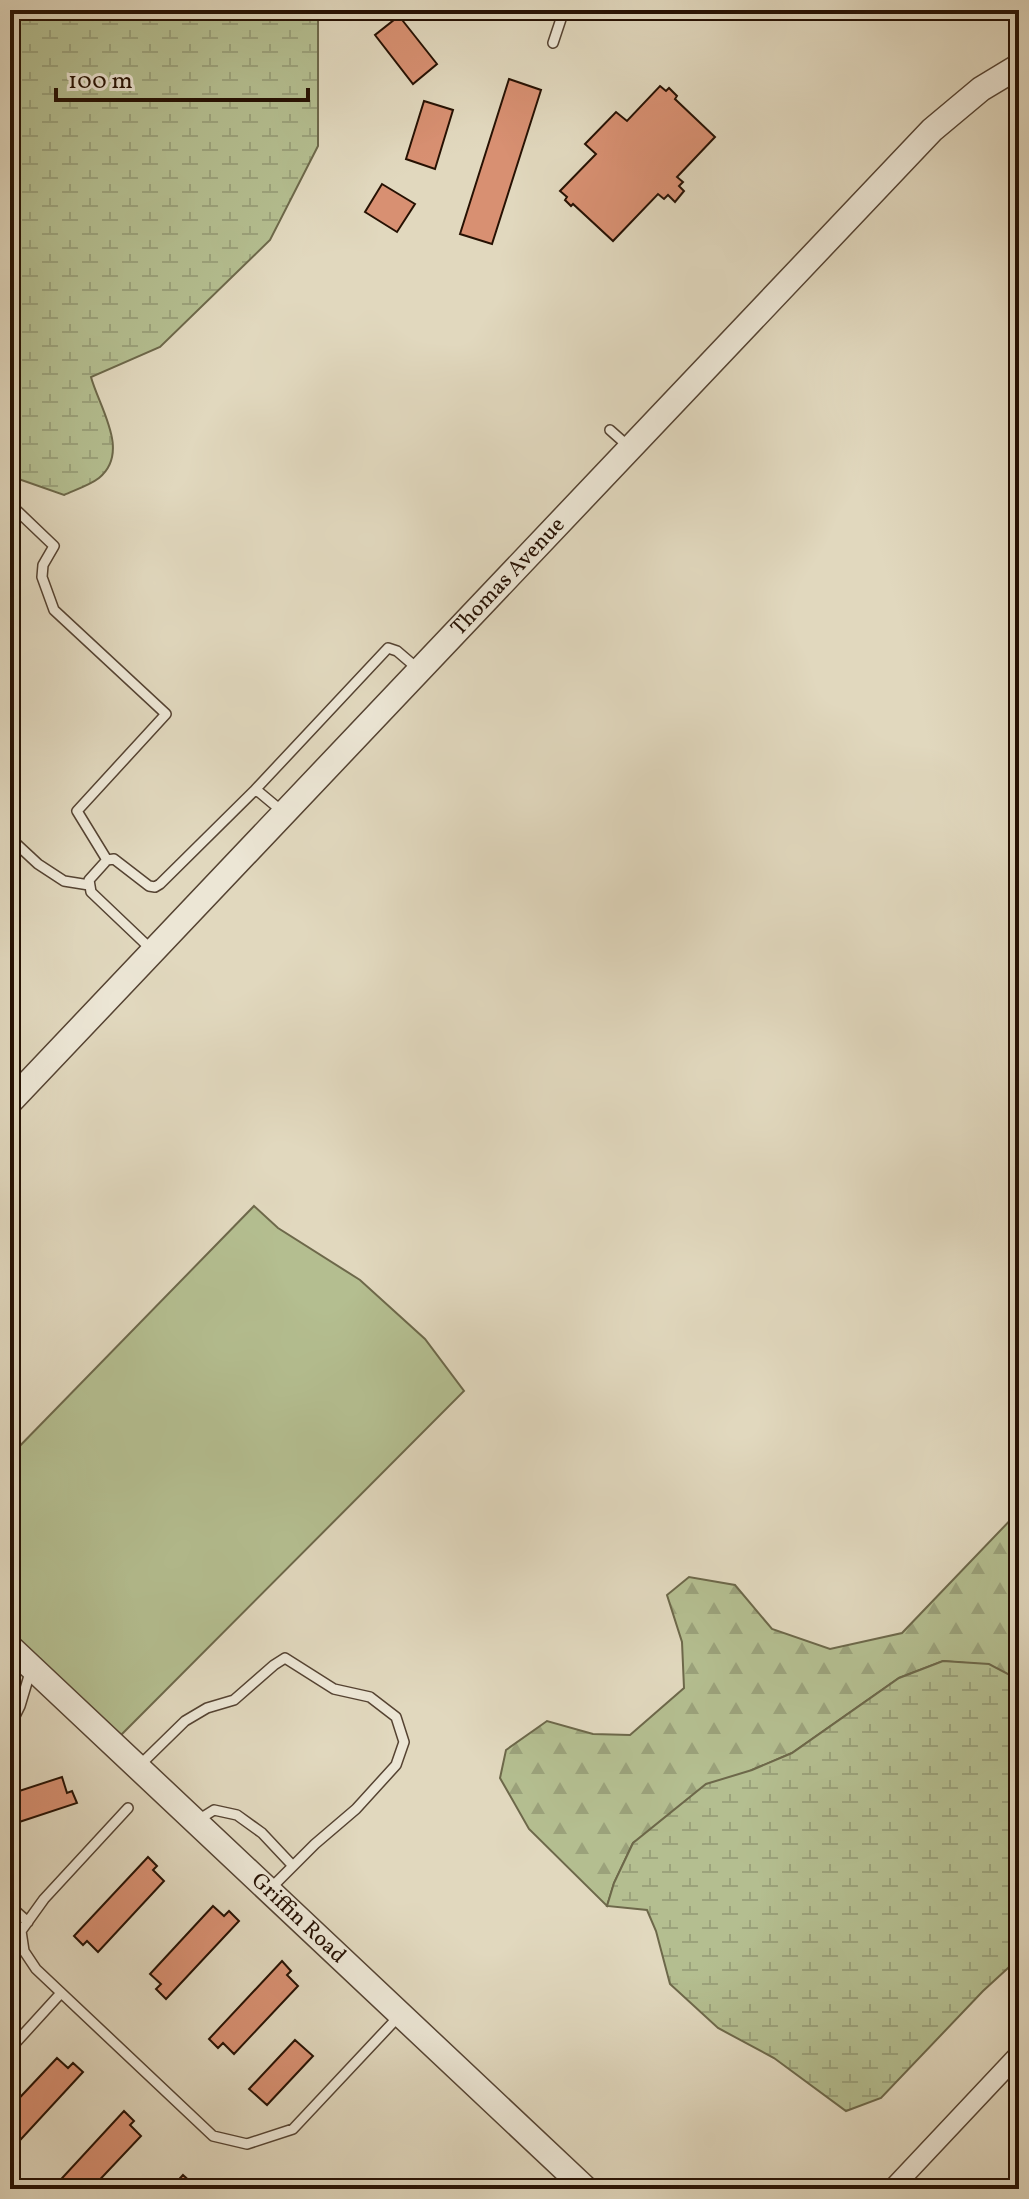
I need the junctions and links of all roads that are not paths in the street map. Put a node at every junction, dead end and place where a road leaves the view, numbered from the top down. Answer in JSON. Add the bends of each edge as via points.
{"nodes":[{"id":1,"x":564,"y":10,"type":"edge"},
{"id":2,"x":553,"y":43,"type":"dead end"},
{"id":3,"x":1019,"y":66,"type":"edge"},
{"id":4,"x":610,"y":430,"type":"dead end"},
{"id":5,"x":631,"y":449,"type":"junction"},
{"id":6,"x":10,"y":504,"type":"edge"},
{"id":7,"x":420,"y":671,"type":"junction"},
{"id":8,"x":254,"y":791,"type":"junction"},
{"id":9,"x":285,"y":814,"type":"junction"},
{"id":10,"x":10,"y":838,"type":"edge"},
{"id":11,"x":107,"y":860,"type":"junction"},
{"id":12,"x":89,"y":885,"type":"junction"},
{"id":13,"x":154,"y":951,"type":"junction"},
{"id":14,"x":10,"y":1102,"type":"edge"},
{"id":15,"x":10,"y":1647,"type":"edge"},
{"id":16,"x":32,"y":1667,"type":"junction"},
{"id":17,"x":15,"y":1704,"type":"edge"},
{"id":18,"x":10,"y":1726,"type":"edge"},
{"id":19,"x":138,"y":1767,"type":"junction"},
{"id":20,"x":128,"y":1808,"type":"dead end"},
{"id":21,"x":195,"y":1822,"type":"junction"},
{"id":22,"x":293,"y":1866,"type":"junction"},
{"id":23,"x":268,"y":1890,"type":"junction"},
{"id":24,"x":10,"y":1906,"type":"edge"},
{"id":25,"x":28,"y":1922,"type":"junction"},
{"id":26,"x":61,"y":1993,"type":"junction"},
{"id":27,"x":400,"y":2015,"type":"junction"},
{"id":28,"x":10,"y":2049,"type":"edge"},
{"id":29,"x":1019,"y":2054,"type":"edge"},
{"id":30,"x":582,"y":2188,"type":"edge"},
{"id":31,"x":892,"y":2189,"type":"edge"}],
"edges":[{"from":1,"to":2,"type":"lane"},
{"from":3,"to":5,"type":"street","name":"Thomas Avenue","via":[[932,130]]},
{"from":4,"to":5,"type":"lane"},
{"from":5,"to":7,"type":"street","name":"Thomas Avenue"},
{"from":6,"to":11,"type":"lane","via":[[54,546],[42,577],[54,610],[166,714],[77,811]]},
{"from":7,"to":8,"type":"lane","via":[[388,648]]},
{"from":7,"to":9,"type":"street","name":"Thomas Avenue"},
{"from":8,"to":9,"type":"lane"},
{"from":8,"to":11,"type":"lane","via":[[155,887],[114,859]]},
{"from":9,"to":13,"type":"street","name":"Thomas Avenue"},
{"from":10,"to":12,"type":"lane","via":[[64,881]]},
{"from":11,"to":12,"type":"lane"},
{"from":12,"to":13,"type":"lane"},
{"from":13,"to":14,"type":"street","name":"Thomas Avenue"},
{"from":15,"to":16,"type":"street","name":"Griffin Road"},
{"from":16,"to":17,"type":"lane"},
{"from":16,"to":19,"type":"street","name":"Griffin Road"},
{"from":17,"to":18,"type":"lane"},
{"from":19,"to":21,"type":"street","name":"Griffin Road"},
{"from":19,"to":22,"type":"lane","via":[[185,1721],[234,1700],[285,1658],[334,1689],[370,1697],[396,1717],[404,1742],[396,1765]]},
{"from":20,"to":25,"type":"lane"},
{"from":21,"to":22,"type":"lane","via":[[214,1810],[237,1815]]},
{"from":21,"to":23,"type":"street","name":"Griffin Road"},
{"from":22,"to":23,"type":"lane"},
{"from":23,"to":27,"type":"street","name":"Griffin Road"},
{"from":24,"to":25,"type":"lane"},
{"from":25,"to":26,"type":"lane","via":[[21,1931],[24,1951]]},
{"from":26,"to":27,"type":"lane","via":[[213,2136],[247,2144],[293,2129]]},
{"from":26,"to":28,"type":"lane"},
{"from":27,"to":30,"type":"street","name":"Griffin Road"},
{"from":29,"to":31,"type":"street"}]}
